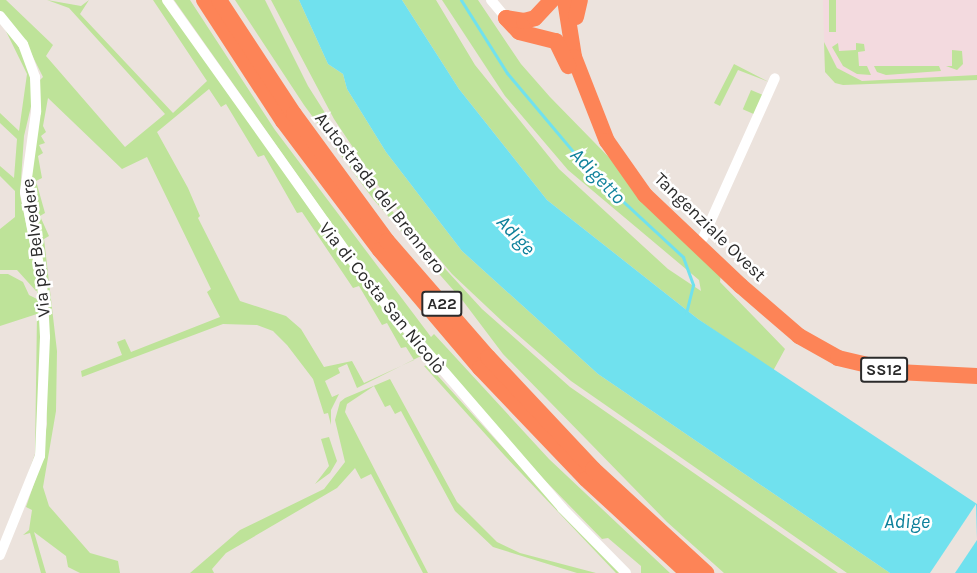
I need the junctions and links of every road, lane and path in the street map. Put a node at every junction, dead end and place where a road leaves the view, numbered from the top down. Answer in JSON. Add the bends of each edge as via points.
{"nodes":[{"id":1,"x":167,"y":0,"type":"edge"},
{"id":2,"x":204,"y":0,"type":"edge"},
{"id":3,"x":219,"y":0,"type":"edge"},
{"id":4,"x":491,"y":0,"type":"edge"},
{"id":5,"x":552,"y":0,"type":"edge"},
{"id":6,"x":565,"y":0,"type":"edge"},
{"id":7,"x":577,"y":6,"type":"edge"},
{"id":8,"x":0,"y":16,"type":"edge"},
{"id":9,"x":506,"y":18,"type":"junction"},
{"id":10,"x":775,"y":78,"type":"dead end"},
{"id":11,"x":595,"y":116,"type":"junction"},
{"id":12,"x":702,"y":237,"type":"junction"},
{"id":13,"x":802,"y":333,"type":"junction"},
{"id":14,"x":977,"y":369,"type":"edge"},
{"id":15,"x":977,"y":376,"type":"edge"},
{"id":16,"x":0,"y":555,"type":"edge"},
{"id":17,"x":626,"y":573,"type":"edge"},
{"id":18,"x":688,"y":573,"type":"edge"},
{"id":19,"x":706,"y":573,"type":"edge"}],
"edges":[{"from":1,"to":17,"type":"street","name":"Via di Costa San Nicolò","via":[[370,286],[562,508]]},
{"from":2,"to":18,"type":"highway","name":"Autostrada del Brennero","number":"A22","via":[[283,121],[380,250],[480,368],[586,479]]},
{"from":3,"to":19,"type":"highway","name":"Autostrada del Brennero","number":"A22","via":[[294,114],[387,241],[593,469]]},
{"from":4,"to":9,"type":"street"},
{"from":5,"to":9,"type":"highway","via":[[535,18]]},
{"from":6,"to":11,"type":"highway","name":"Tangenziale Ovest","number":"SS12","via":[[574,57]]},
{"from":7,"to":12,"type":"highway","name":"Tangenziale Ovest","number":"SS12","via":[[583,53],[616,139],[646,180]]},
{"from":8,"to":16,"type":"street","name":"Via per Belvedere","via":[[23,44],[35,77],[36,112],[26,192],[42,281],[45,337],[40,456]]},
{"from":9,"to":11,"type":"highway","via":[[519,32],[556,41],[577,95]]},
{"from":10,"to":12,"type":"street"},
{"from":11,"to":13,"type":"highway","name":"Tangenziale Ovest","number":"SS12","via":[[645,195]]},
{"from":12,"to":13,"type":"highway","name":"Tangenziale Ovest","number":"SS12"},
{"from":13,"to":14,"type":"highway","number":"SS12","via":[[865,360]]},
{"from":13,"to":15,"type":"highway","number":"SS12","via":[[837,358],[864,367]]}]}
